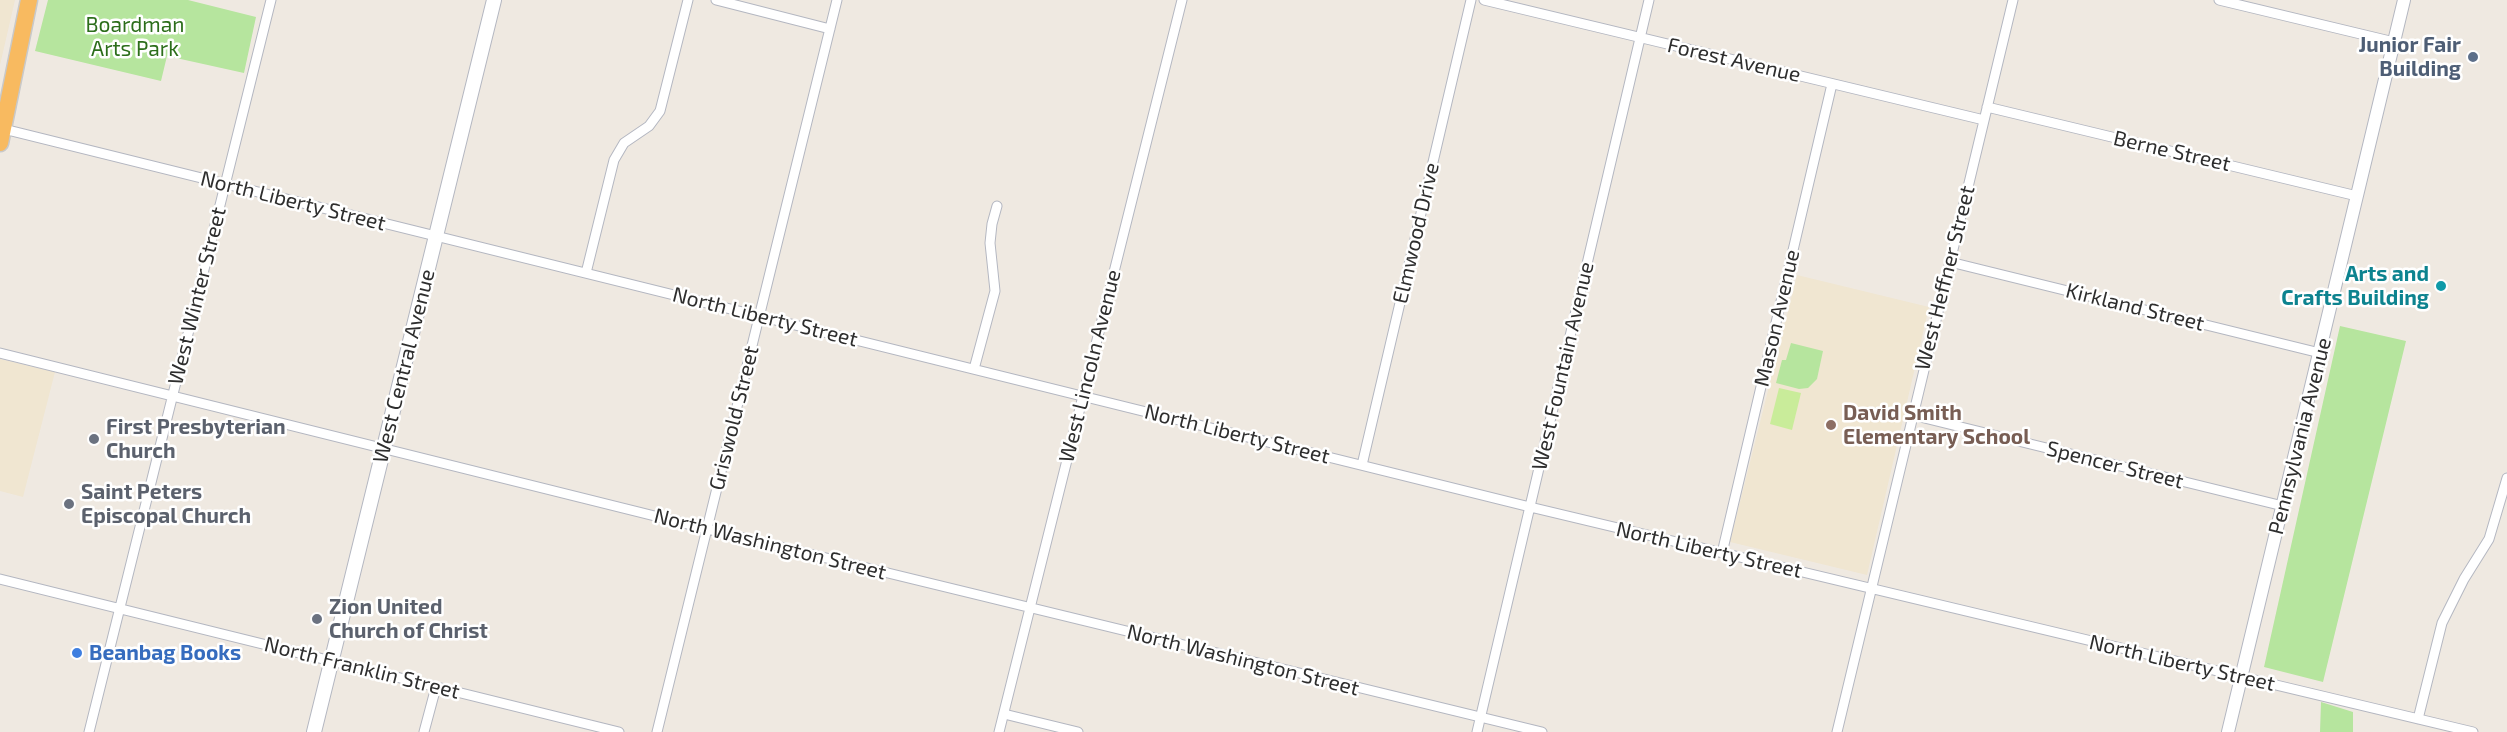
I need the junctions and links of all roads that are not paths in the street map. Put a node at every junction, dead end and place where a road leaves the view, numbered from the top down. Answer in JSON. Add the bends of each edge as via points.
{"nodes":[{"id":1,"x":29,"y":0,"type":"edge"},
{"id":2,"x":271,"y":0,"type":"edge"},
{"id":3,"x":494,"y":0,"type":"edge"},
{"id":4,"x":688,"y":0,"type":"edge"},
{"id":5,"x":716,"y":0,"type":"edge"},
{"id":6,"x":837,"y":0,"type":"edge"},
{"id":7,"x":1182,"y":0,"type":"edge"},
{"id":8,"x":1472,"y":0,"type":"edge"},
{"id":9,"x":1484,"y":0,"type":"edge"},
{"id":10,"x":1649,"y":0,"type":"edge"},
{"id":11,"x":2013,"y":0,"type":"edge"},
{"id":12,"x":2219,"y":0,"type":"edge"},
{"id":13,"x":2404,"y":0,"type":"edge"},
{"id":14,"x":830,"y":29,"type":"junction"},
{"id":15,"x":1641,"y":38,"type":"junction"},
{"id":16,"x":2394,"y":42,"type":"junction"},
{"id":17,"x":1832,"y":84,"type":"junction"},
{"id":18,"x":1987,"y":107,"type":"junction"},
{"id":19,"x":1984,"y":120,"type":"junction"},
{"id":20,"x":1,"y":133,"type":"edge"},
{"id":21,"x":225,"y":184,"type":"junction"},
{"id":22,"x":2357,"y":196,"type":"junction"},
{"id":23,"x":997,"y":206,"type":"dead end"},
{"id":24,"x":436,"y":235,"type":"junction"},
{"id":25,"x":1950,"y":262,"type":"junction"},
{"id":26,"x":586,"y":273,"type":"junction"},
{"id":27,"x":759,"y":315,"type":"junction"},
{"id":28,"x":0,"y":353,"type":"edge"},
{"id":29,"x":2320,"y":353,"type":"junction"},
{"id":30,"x":974,"y":369,"type":"junction"},
{"id":31,"x":173,"y":395,"type":"junction"},
{"id":32,"x":1083,"y":396,"type":"junction"},
{"id":33,"x":1912,"y":415,"type":"junction"},
{"id":34,"x":384,"y":448,"type":"junction"},
{"id":35,"x":1362,"y":465,"type":"junction"},
{"id":36,"x":2507,"y":478,"type":"edge"},
{"id":37,"x":2283,"y":506,"type":"junction"},
{"id":38,"x":1530,"y":507,"type":"junction"},
{"id":39,"x":707,"y":529,"type":"junction"},
{"id":40,"x":1722,"y":553,"type":"junction"},
{"id":41,"x":0,"y":579,"type":"edge"},
{"id":42,"x":1871,"y":588,"type":"junction"},
{"id":43,"x":1030,"y":608,"type":"junction"},
{"id":44,"x":119,"y":609,"type":"junction"},
{"id":45,"x":331,"y":661,"type":"junction"},
{"id":46,"x":2242,"y":677,"type":"junction"},
{"id":47,"x":436,"y":687,"type":"junction"},
{"id":48,"x":1004,"y":714,"type":"junction"},
{"id":49,"x":1481,"y":717,"type":"junction"},
{"id":50,"x":2418,"y":719,"type":"junction"},
{"id":51,"x":89,"y":732,"type":"edge"},
{"id":52,"x":314,"y":732,"type":"edge"},
{"id":53,"x":424,"y":732,"type":"edge"},
{"id":54,"x":619,"y":732,"type":"edge"},
{"id":55,"x":657,"y":732,"type":"edge"},
{"id":56,"x":999,"y":732,"type":"edge"},
{"id":57,"x":1078,"y":732,"type":"edge"},
{"id":58,"x":1477,"y":732,"type":"edge"},
{"id":59,"x":1542,"y":732,"type":"edge"},
{"id":60,"x":1837,"y":732,"type":"edge"},
{"id":61,"x":2228,"y":732,"type":"edge"},
{"id":62,"x":2473,"y":732,"type":"edge"}],
"edges":[{"from":1,"to":20,"type":"highway"},
{"from":2,"to":21,"type":"street","name":"West Winter Street"},
{"from":3,"to":24,"type":"main road","name":"West Central Avenue"},
{"from":4,"to":26,"type":"street","via":[[660,111],[649,126],[624,143],[614,160]]},
{"from":5,"to":14,"type":"street"},
{"from":6,"to":14,"type":"street","name":"Griswold Street"},
{"from":7,"to":32,"type":"street","name":"West Lincoln Avenue"},
{"from":8,"to":35,"type":"street","name":"Elmwood Drive"},
{"from":9,"to":15,"type":"street","name":"Forest Avenue"},
{"from":10,"to":15,"type":"street","name":"West Fountain Avenue"},
{"from":11,"to":18,"type":"street","name":"West Heffner Street"},
{"from":12,"to":16,"type":"street"},
{"from":13,"to":16,"type":"street","name":"Pennsylvania Avenue"},
{"from":14,"to":27,"type":"street","name":"Griswold Street"},
{"from":15,"to":17,"type":"street","name":"Forest Avenue"},
{"from":15,"to":38,"type":"street","name":"West Fountain Avenue"},
{"from":16,"to":22,"type":"street","name":"Pennsylvania Avenue"},
{"from":17,"to":19,"type":"street","name":"Forest Avenue"},
{"from":17,"to":40,"type":"street","name":"Mason Avenue"},
{"from":18,"to":19,"type":"street","name":"West Heffner Street"},
{"from":18,"to":22,"type":"street","name":"Berne Street"},
{"from":19,"to":25,"type":"street","name":"West Heffner Street"},
{"from":20,"to":21,"type":"street","name":"North Liberty Street"},
{"from":21,"to":24,"type":"street","name":"North Liberty Street"},
{"from":21,"to":31,"type":"street","name":"West Winter Street"},
{"from":22,"to":29,"type":"street","name":"Pennsylvania Avenue"},
{"from":23,"to":30,"type":"street","via":[[990,243],[995,291]]},
{"from":24,"to":26,"type":"street","name":"North Liberty Street"},
{"from":24,"to":34,"type":"main road","name":"West Central Avenue"},
{"from":25,"to":29,"type":"street","name":"Kirkland Street"},
{"from":25,"to":33,"type":"street","name":"West Heffner Street"},
{"from":26,"to":27,"type":"street","name":"North Liberty Street"},
{"from":27,"to":30,"type":"street","name":"North Liberty Street"},
{"from":27,"to":39,"type":"street","name":"Griswold Street"},
{"from":28,"to":31,"type":"street","name":"North Washington Street"},
{"from":29,"to":37,"type":"street","name":"Pennsylvania Avenue"},
{"from":30,"to":32,"type":"street","name":"North Liberty Street"},
{"from":31,"to":34,"type":"street","name":"North Washington Street"},
{"from":31,"to":44,"type":"street","name":"West Winter Street"},
{"from":32,"to":35,"type":"street","name":"North Liberty Street"},
{"from":32,"to":43,"type":"street","name":"West Lincoln Avenue"},
{"from":33,"to":37,"type":"street","name":"Spencer Street"},
{"from":33,"to":42,"type":"street","name":"West Heffner Street"},
{"from":34,"to":39,"type":"street","name":"North Washington Street"},
{"from":34,"to":45,"type":"main road","name":"West Central Avenue"},
{"from":35,"to":38,"type":"street","name":"North Liberty Street"},
{"from":36,"to":50,"type":"street","via":[[2489,539],[2442,622]]},
{"from":37,"to":46,"type":"street","name":"Pennsylvania Avenue"},
{"from":38,"to":40,"type":"street","name":"North Liberty Street"},
{"from":38,"to":49,"type":"street","name":"West Fountain Avenue"},
{"from":39,"to":43,"type":"street","name":"North Washington Street"},
{"from":39,"to":55,"type":"street","name":"Griswold Street"},
{"from":40,"to":42,"type":"street","name":"North Liberty Street"},
{"from":41,"to":44,"type":"street","name":"North Franklin Street"},
{"from":42,"to":46,"type":"street","name":"North Liberty Street"},
{"from":42,"to":60,"type":"street","name":"West Heffner Street"},
{"from":43,"to":48,"type":"street","name":"West Lincoln Avenue"},
{"from":43,"to":49,"type":"street","name":"North Washington Street"},
{"from":44,"to":45,"type":"street","name":"North Franklin Street"},
{"from":44,"to":51,"type":"street","name":"West Winter Street"},
{"from":45,"to":47,"type":"street","name":"North Franklin Street"},
{"from":45,"to":52,"type":"main road","name":"West Central Avenue"},
{"from":46,"to":50,"type":"street","name":"North Liberty Street"},
{"from":46,"to":61,"type":"street","name":"Pennsylvania Avenue"},
{"from":47,"to":53,"type":"street"},
{"from":47,"to":54,"type":"street","name":"North Franklin Street"},
{"from":48,"to":56,"type":"street","name":"West Lincoln Avenue"},
{"from":48,"to":57,"type":"street"},
{"from":49,"to":58,"type":"street","name":"West Fountain Avenue"},
{"from":49,"to":59,"type":"street","name":"North Washington Street"},
{"from":50,"to":62,"type":"street","name":"North Liberty Street"}]}
